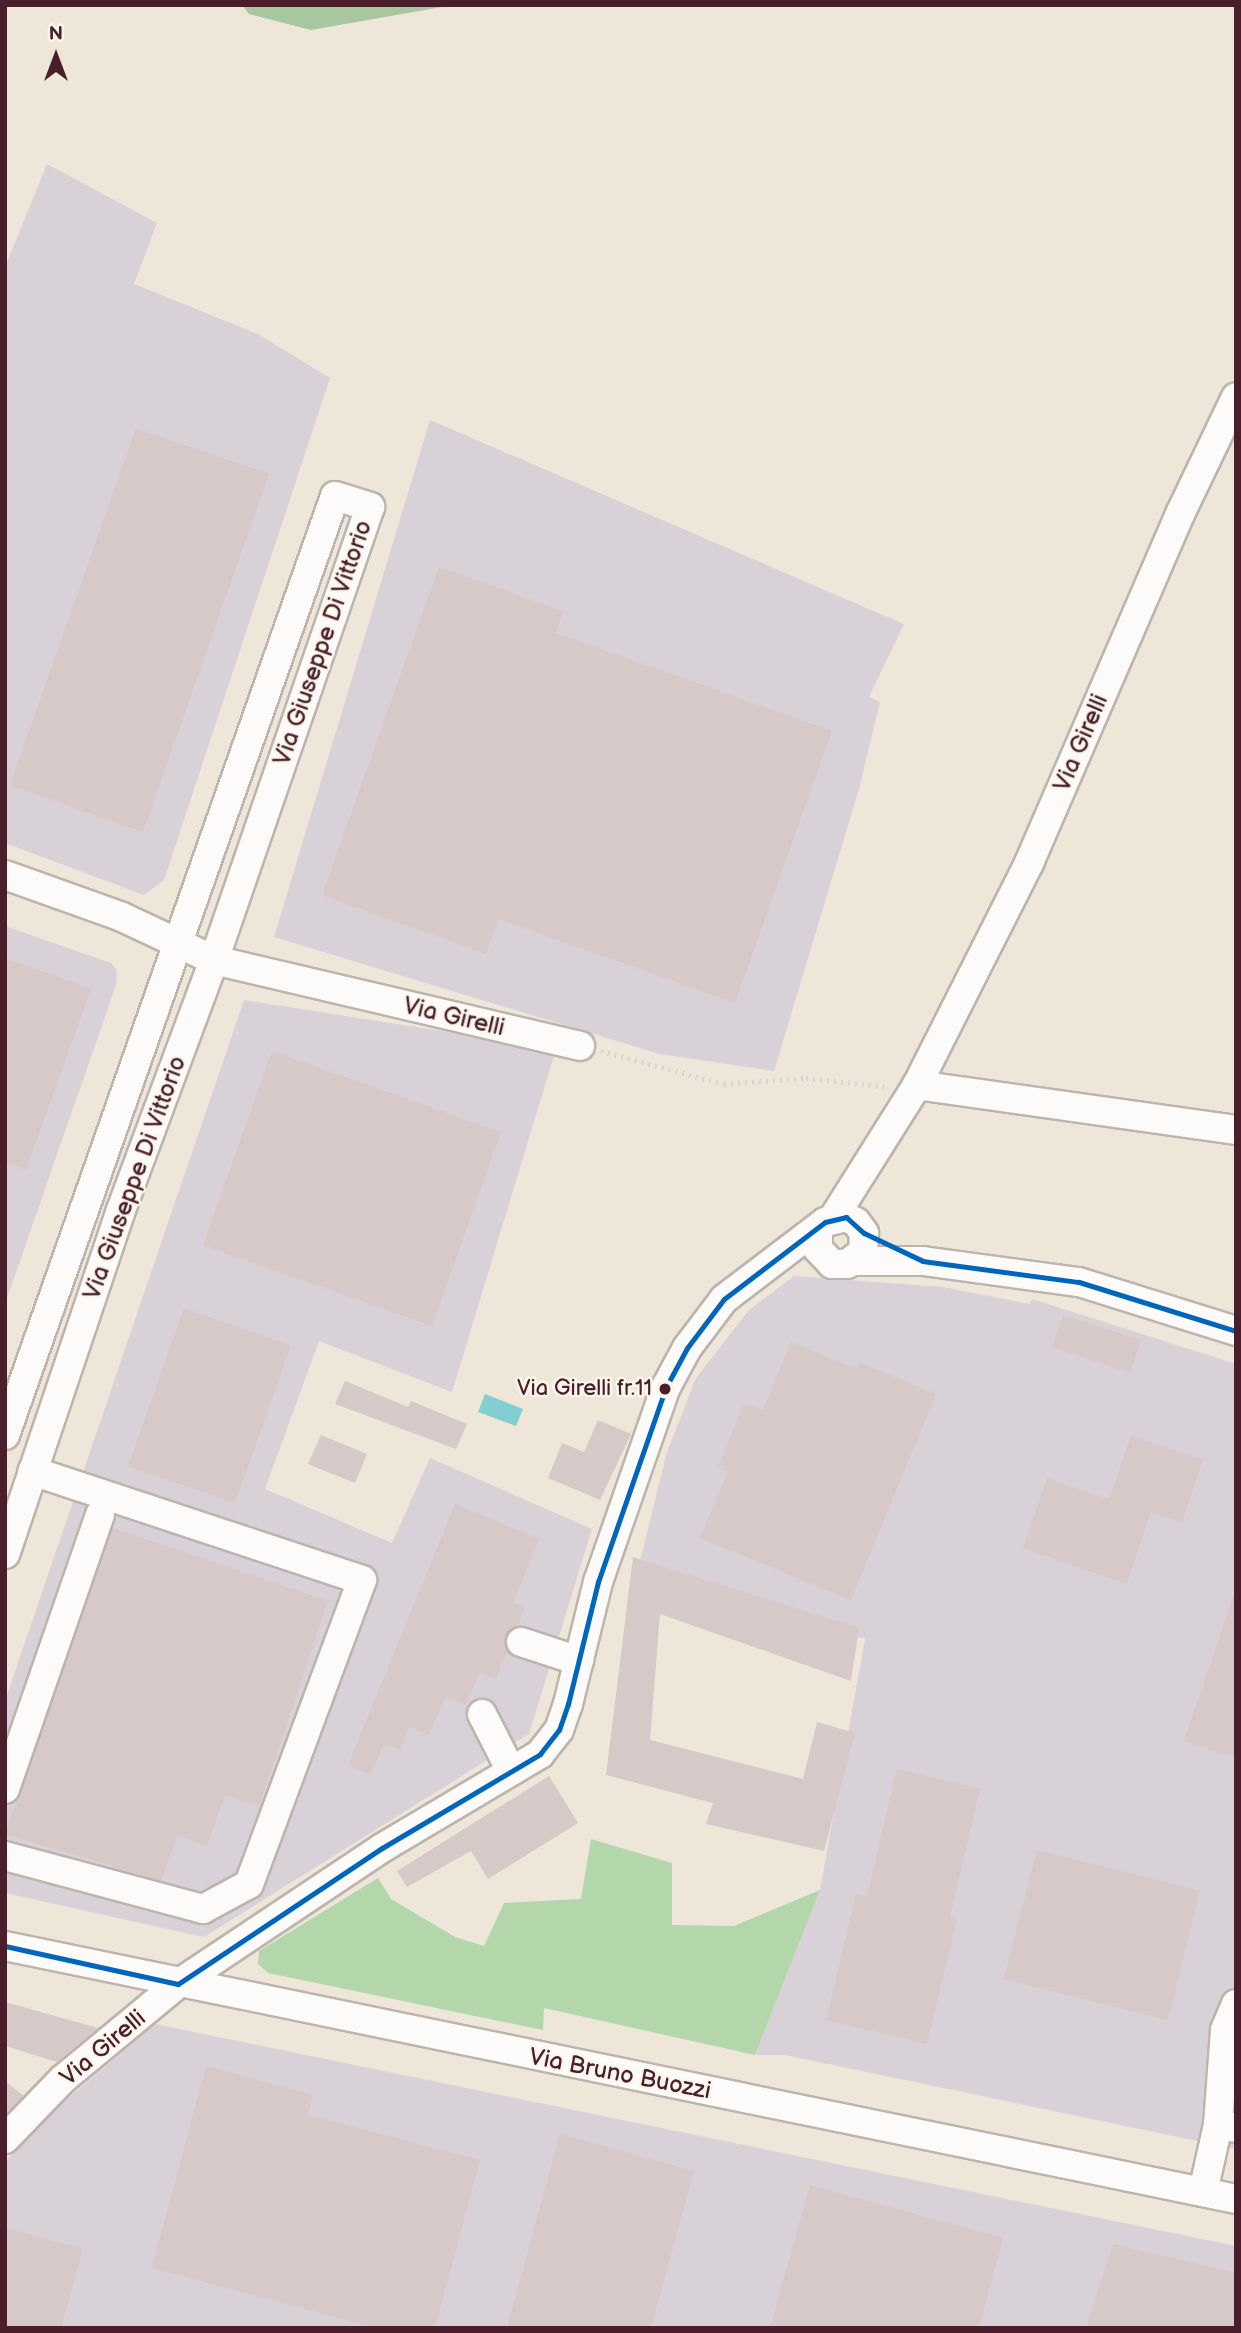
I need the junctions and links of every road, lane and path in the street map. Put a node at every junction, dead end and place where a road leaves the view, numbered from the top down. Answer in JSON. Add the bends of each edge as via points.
{"nodes":[{"id":1,"x":1236,"y":397,"type":"edge"},
{"id":2,"x":5,"y":875,"type":"edge"},
{"id":3,"x":176,"y":941,"type":"junction"},
{"id":4,"x":214,"y":961,"type":"junction"},
{"id":5,"x":580,"y":1046,"type":"joint"},
{"id":6,"x":917,"y":1085,"type":"junction"},
{"id":7,"x":1236,"y":1130,"type":"edge"},
{"id":8,"x":826,"y":1225,"type":"junction"},
{"id":9,"x":864,"y":1233,"type":"junction"},
{"id":10,"x":824,"y":1259,"type":"junction"},
{"id":11,"x":855,"y":1261,"type":"junction"},
{"id":12,"x":923,"y":1261,"type":"junction"},
{"id":13,"x":750,"y":1277,"type":"junction"},
{"id":14,"x":1236,"y":1331,"type":"edge"},
{"id":15,"x":5,"y":1435,"type":"edge"},
{"id":16,"x":33,"y":1471,"type":"junction"},
{"id":17,"x":100,"y":1515,"type":"dead end"},
{"id":18,"x":5,"y":1554,"type":"edge"},
{"id":19,"x":521,"y":1642,"type":"dead end"},
{"id":20,"x":579,"y":1661,"type":"junction"},
{"id":21,"x":482,"y":1714,"type":"dead end"},
{"id":22,"x":511,"y":1771,"type":"junction"},
{"id":23,"x":5,"y":1789,"type":"edge"},
{"id":24,"x":5,"y":1856,"type":"edge"},
{"id":25,"x":5,"y":1946,"type":"edge"},
{"id":26,"x":178,"y":1984,"type":"junction"},
{"id":27,"x":1236,"y":2004,"type":"edge"},
{"id":28,"x":1227,"y":2127,"type":"edge"},
{"id":29,"x":5,"y":2139,"type":"edge"},
{"id":30,"x":1203,"y":2192,"type":"junction"},
{"id":31,"x":1236,"y":2199,"type":"edge"}],
"edges":[{"from":1,"to":6,"type":"street","name":"Via Girelli","via":[[1181,512],[1029,863]]},
{"from":2,"to":3,"type":"street","name":"Via Girelli"},
{"from":3,"to":4,"type":"street","name":"Via Girelli"},
{"from":3,"to":4,"type":"street","name":"Via Giuseppe Di Vittorio","via":[[335,496],[370,507]]},
{"from":3,"to":15,"type":"street","name":"Via Giuseppe Di Vittorio"},
{"from":4,"to":5,"type":"street","name":"Via Girelli"},
{"from":4,"to":16,"type":"street","name":"Via Giuseppe Di Vittorio","via":[[121,1210]]},
{"from":5,"to":6,"type":"path","via":[[724,1084],[806,1078],[892,1088]]},
{"from":6,"to":7,"type":"street"},
{"from":6,"to":8,"type":"street","name":"Via Girelli"},
{"from":8,"to":9,"type":"street","via":[[856,1222]]},
{"from":8,"to":10,"type":"street","via":[[818,1249]]},
{"from":8,"to":13,"type":"street","name":"Via Girelli"},
{"from":9,"to":11,"type":"street","via":[[863,1252]]},
{"from":9,"to":12,"type":"street"},
{"from":10,"to":11,"type":"street","name":"Via Girelli","via":[[847,1264]]},
{"from":10,"to":13,"type":"street","name":"Via Girelli","via":[[800,1260]]},
{"from":11,"to":12,"type":"street","name":"Via Girelli"},
{"from":12,"to":14,"type":"street","via":[[1079,1282]]},
{"from":13,"to":20,"type":"street","name":"Via Girelli","via":[[724,1299],[687,1348],[666,1387],[598,1582]]},
{"from":16,"to":18,"type":"street","name":"Via Giuseppe Di Vittorio"},
{"from":16,"to":24,"type":"street","via":[[362,1580],[249,1884],[203,1909]]},
{"from":17,"to":23,"type":"street"},
{"from":19,"to":20,"type":"street"},
{"from":20,"to":22,"type":"street","name":"Via Girelli","via":[[559,1730],[540,1754]]},
{"from":21,"to":22,"type":"street"},
{"from":22,"to":26,"type":"street","name":"Via Girelli","via":[[383,1847]]},
{"from":25,"to":26,"type":"street","name":"Via Bruno Buozzi"},
{"from":26,"to":29,"type":"street","name":"Via Girelli","via":[[63,2079]]},
{"from":26,"to":30,"type":"street","name":"Via Bruno Buozzi"},
{"from":27,"to":28,"type":"street","via":[[1224,2030]]},
{"from":28,"to":30,"type":"street"},
{"from":30,"to":31,"type":"street","name":"Via Bruno Buozzi"}]}
